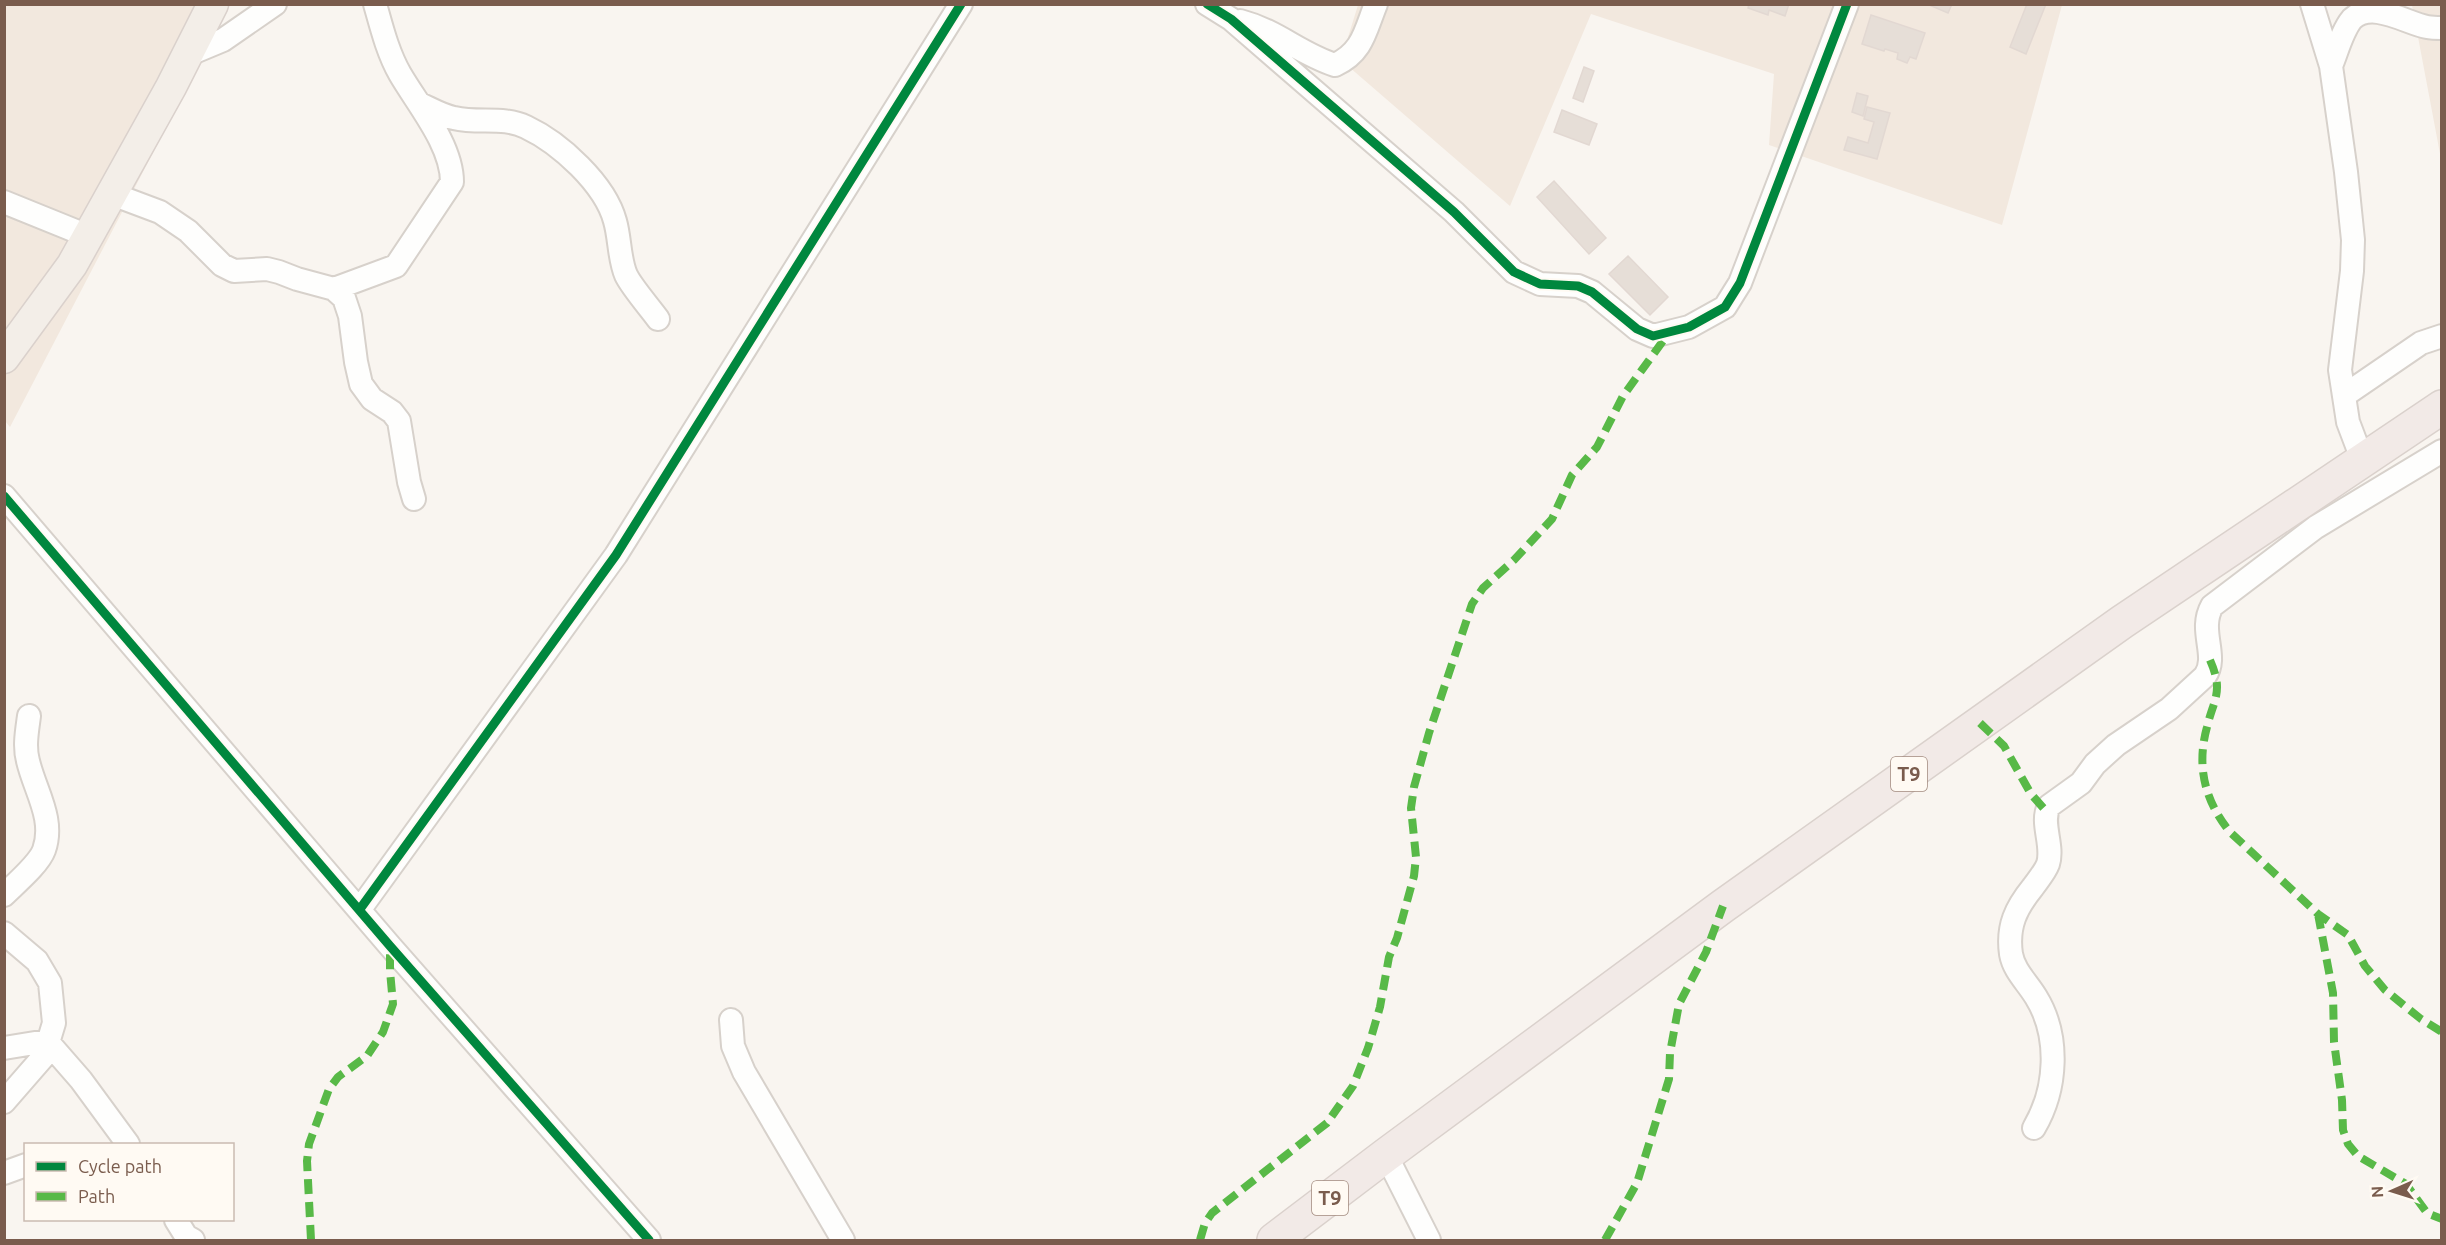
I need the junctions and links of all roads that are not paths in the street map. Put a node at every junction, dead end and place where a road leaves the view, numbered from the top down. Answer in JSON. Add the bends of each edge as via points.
{"nodes":[{"id":1,"x":213,"y":4,"type":"edge"},
{"id":2,"x":275,"y":4,"type":"edge"},
{"id":3,"x":375,"y":4,"type":"edge"},
{"id":4,"x":962,"y":4,"type":"edge"},
{"id":5,"x":1207,"y":4,"type":"edge"},
{"id":6,"x":1376,"y":4,"type":"edge"},
{"id":7,"x":1847,"y":4,"type":"edge"},
{"id":8,"x":2312,"y":4,"type":"edge"},
{"id":9,"x":1231,"y":19,"type":"junction"},
{"id":10,"x":2442,"y":28,"type":"edge"},
{"id":11,"x":187,"y":55,"type":"junction"},
{"id":12,"x":2331,"y":66,"type":"junction"},
{"id":13,"x":420,"y":104,"type":"junction"},
{"id":14,"x":112,"y":194,"type":"junction"},
{"id":15,"x":4,"y":202,"type":"edge"},
{"id":16,"x":88,"y":236,"type":"junction"},
{"id":17,"x":334,"y":289,"type":"junction"},
{"id":18,"x":658,"y":319,"type":"dead end"},
{"id":19,"x":2442,"y":336,"type":"edge"},
{"id":20,"x":4,"y":358,"type":"edge"},
{"id":21,"x":2345,"y":395,"type":"junction"},
{"id":22,"x":2442,"y":407,"type":"edge"},
{"id":23,"x":2442,"y":452,"type":"edge"},
{"id":24,"x":2362,"y":459,"type":"junction"},
{"id":25,"x":4,"y":496,"type":"edge"},
{"id":26,"x":414,"y":499,"type":"dead end"},
{"id":27,"x":29,"y":716,"type":"dead end"},
{"id":28,"x":4,"y":895,"type":"edge"},
{"id":29,"x":360,"y":909,"type":"junction"},
{"id":30,"x":4,"y":933,"type":"edge"},
{"id":31,"x":731,"y":1020,"type":"dead end"},
{"id":32,"x":47,"y":1041,"type":"junction"},
{"id":33,"x":4,"y":1048,"type":"edge"},
{"id":34,"x":4,"y":1102,"type":"edge"},
{"id":35,"x":2034,"y":1128,"type":"dead end"},
{"id":36,"x":127,"y":1143,"type":"edge"},
{"id":37,"x":1386,"y":1155,"type":"junction"},
{"id":38,"x":24,"y":1166,"type":"edge"},
{"id":39,"x":4,"y":1173,"type":"edge"},
{"id":40,"x":177,"y":1221,"type":"edge"},
{"id":41,"x":194,"y":1240,"type":"edge"},
{"id":42,"x":649,"y":1240,"type":"edge"},
{"id":43,"x":843,"y":1240,"type":"edge"},
{"id":44,"x":1274,"y":1240,"type":"edge"},
{"id":45,"x":1429,"y":1240,"type":"edge"}],
"edges":[{"from":1,"to":11,"type":"main road"},
{"from":2,"to":11,"type":"street","via":[[223,40]]},
{"from":3,"to":13,"type":"street","via":[[391,57]]},
{"from":4,"to":29,"type":"street","via":[[616,555]]},
{"from":5,"to":9,"type":"street"},
{"from":6,"to":9,"type":"street","via":[[1360,46],[1347,60],[1335,65],[1315,59],[1258,26]]},
{"from":7,"to":9,"type":"street","via":[[1740,283],[1725,307],[1689,327],[1653,336],[1637,329],[1585,289],[1540,284],[1514,272],[1454,212]]},
{"from":8,"to":12,"type":"street"},
{"from":10,"to":12,"type":"street","via":[[2427,27],[2383,11],[2360,13],[2347,28]]},
{"from":11,"to":14,"type":"main road"},
{"from":12,"to":21,"type":"street","via":[[2353,240],[2340,370]]},
{"from":13,"to":17,"type":"street","via":[[451,168],[452,182],[396,266]]},
{"from":13,"to":18,"type":"street","via":[[454,118],[507,119],[572,159],[610,203],[626,275]]},
{"from":14,"to":16,"type":"main road"},
{"from":14,"to":17,"type":"street","via":[[160,212],[234,271],[267,269]]},
{"from":15,"to":16,"type":"street"},
{"from":16,"to":20,"type":"main road","via":[[67,273]]},
{"from":17,"to":26,"type":"street","via":[[344,298],[350,316],[361,384],[372,399],[399,421]]},
{"from":19,"to":21,"type":"street","via":[[2421,343]]},
{"from":21,"to":24,"type":"street","via":[[2348,422]]},
{"from":22,"to":24,"type":"highway","number":"T9"},
{"from":23,"to":35,"type":"street","via":[[2316,528],[2212,606],[2206,621],[2210,660],[2205,676],[2169,709],[2116,744],[2081,783],[2048,808],[2048,866],[2016,911],[2010,927],[2016,970],[2037,998],[2049,1030],[2052,1080]]},
{"from":24,"to":37,"type":"highway","number":"T9","via":[[1913,771]]},
{"from":25,"to":29,"type":"street"},
{"from":27,"to":28,"type":"street","via":[[28,761],[48,832],[43,852]]},
{"from":29,"to":42,"type":"street"},
{"from":30,"to":32,"type":"street","via":[[37,961],[50,983],[54,1023]]},
{"from":31,"to":43,"type":"street","via":[[733,1046],[744,1072]]},
{"from":32,"to":33,"type":"street"},
{"from":32,"to":34,"type":"street","via":[[44,1056]]},
{"from":32,"to":36,"type":"street"},
{"from":37,"to":44,"type":"highway","number":"T9"},
{"from":37,"to":45,"type":"street"},
{"from":38,"to":39,"type":"street"},
{"from":40,"to":41,"type":"street","via":[[186,1236]]}]}
